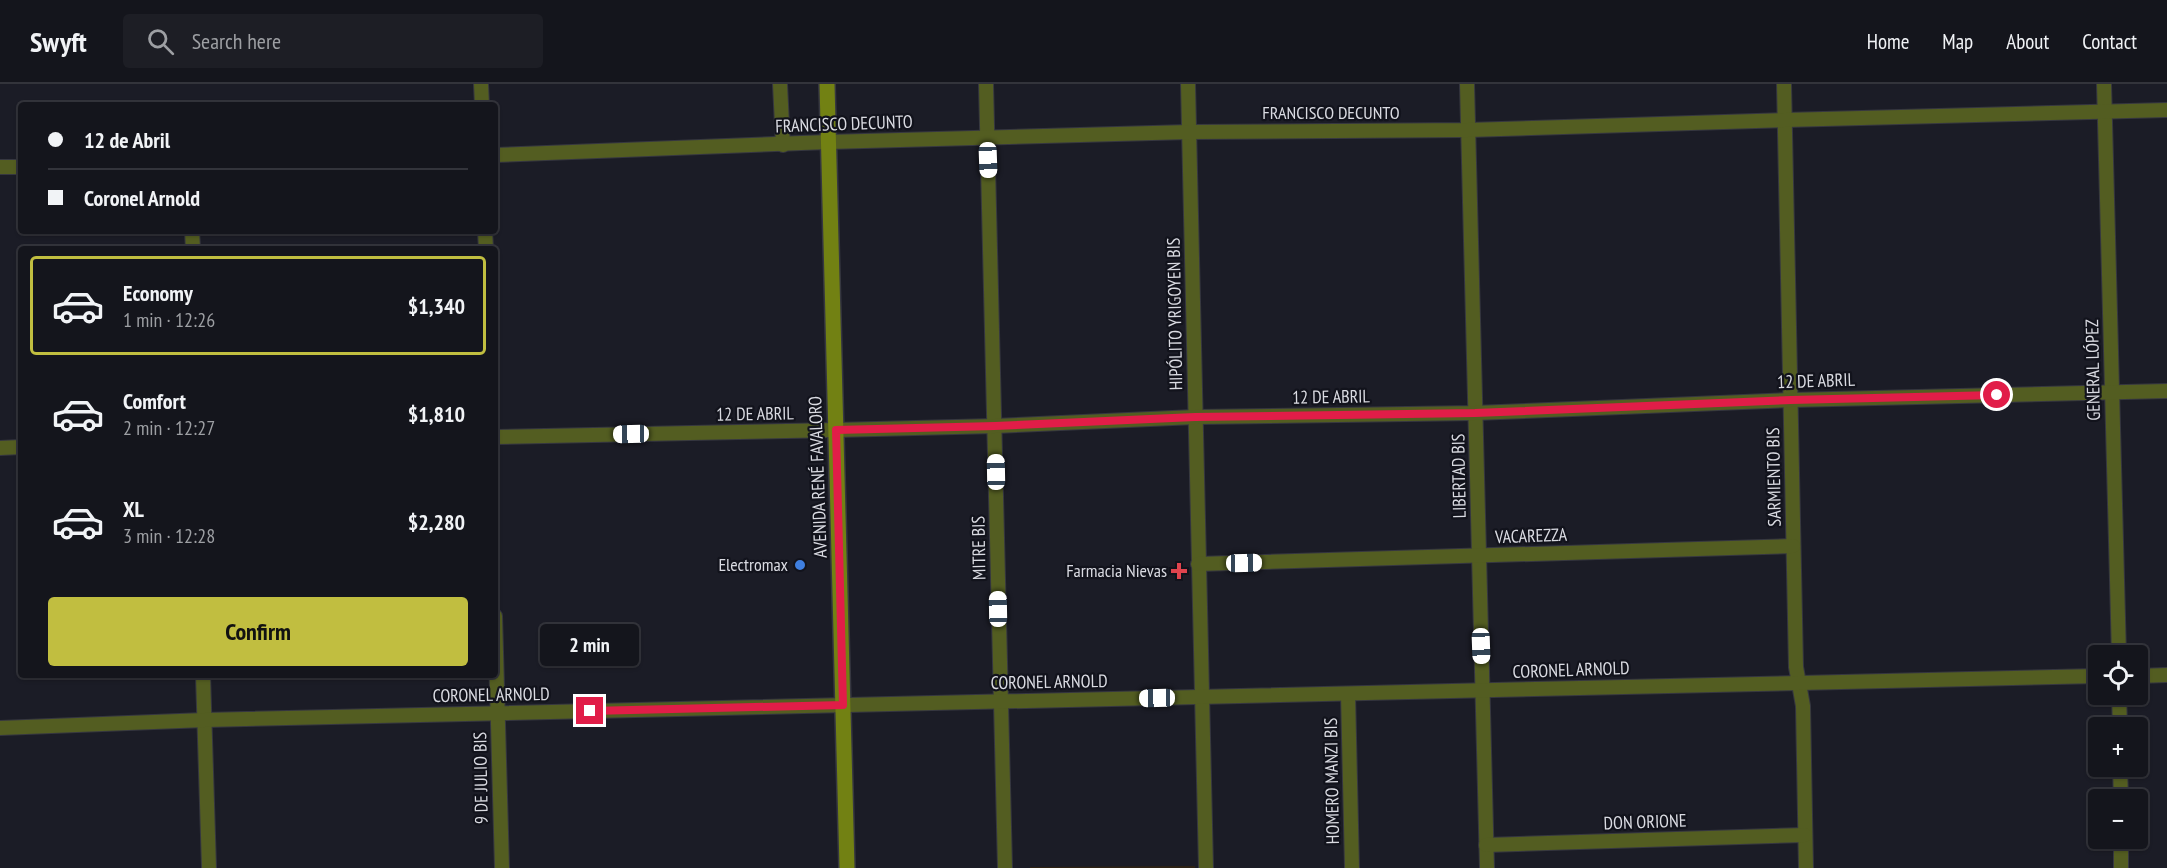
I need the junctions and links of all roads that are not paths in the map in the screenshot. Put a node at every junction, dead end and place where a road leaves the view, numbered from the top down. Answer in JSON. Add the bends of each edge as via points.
{"nodes":[{"id":1,"x":481,"y":84,"type":"edge"},
{"id":2,"x":780,"y":84,"type":"edge"},
{"id":3,"x":826,"y":84,"type":"edge"},
{"id":4,"x":986,"y":84,"type":"edge"},
{"id":5,"x":1188,"y":84,"type":"edge"},
{"id":6,"x":1467,"y":84,"type":"edge"},
{"id":7,"x":1784,"y":84,"type":"edge"},
{"id":8,"x":2104,"y":84,"type":"edge"},
{"id":9,"x":482,"y":102,"type":"edge"},
{"id":10,"x":2167,"y":110,"type":"edge"},
{"id":11,"x":2105,"y":112,"type":"junction"},
{"id":12,"x":1785,"y":120,"type":"junction"},
{"id":13,"x":1468,"y":130,"type":"junction"},
{"id":14,"x":1189,"y":132,"type":"junction"},
{"id":15,"x":987,"y":137,"type":"junction"},
{"id":16,"x":828,"y":142,"type":"junction"},
{"id":17,"x":783,"y":145,"type":"junction"},
{"id":18,"x":498,"y":155,"type":"edge"},
{"id":19,"x":0,"y":167,"type":"edge"},
{"id":20,"x":18,"y":167,"type":"edge"},
{"id":21,"x":2167,"y":391,"type":"edge"},
{"id":22,"x":2112,"y":392,"type":"junction"},
{"id":23,"x":1791,"y":400,"type":"junction"},
{"id":24,"x":1475,"y":413,"type":"junction"},
{"id":25,"x":1195,"y":417,"type":"junction"},
{"id":26,"x":995,"y":426,"type":"junction"},
{"id":27,"x":836,"y":430,"type":"junction"},
{"id":28,"x":498,"y":437,"type":"edge"},
{"id":29,"x":18,"y":447,"type":"edge"},
{"id":30,"x":0,"y":448,"type":"edge"},
{"id":31,"x":1793,"y":546,"type":"junction"},
{"id":32,"x":1479,"y":556,"type":"junction"},
{"id":33,"x":1198,"y":564,"type":"junction"},
{"id":34,"x":2119,"y":645,"type":"edge"},
{"id":35,"x":2167,"y":675,"type":"edge"},
{"id":36,"x":2088,"y":676,"type":"edge"},
{"id":37,"x":2148,"y":676,"type":"edge"},
{"id":38,"x":204,"y":678,"type":"edge"},
{"id":39,"x":497,"y":678,"type":"edge"},
{"id":40,"x":1798,"y":682,"type":"junction"},
{"id":41,"x":1482,"y":691,"type":"junction"},
{"id":42,"x":1348,"y":694,"type":"junction"},
{"id":43,"x":1202,"y":697,"type":"junction"},
{"id":44,"x":1000,"y":701,"type":"junction"},
{"id":45,"x":843,"y":705,"type":"junction"},
{"id":46,"x":498,"y":713,"type":"junction"},
{"id":47,"x":205,"y":720,"type":"junction"},
{"id":48,"x":0,"y":728,"type":"edge"},
{"id":49,"x":1805,"y":835,"type":"junction"},
{"id":50,"x":1486,"y":845,"type":"junction"},
{"id":51,"x":2121,"y":849,"type":"edge"},
{"id":52,"x":208,"y":868,"type":"edge"},
{"id":53,"x":501,"y":868,"type":"edge"},
{"id":54,"x":848,"y":868,"type":"edge"},
{"id":55,"x":1005,"y":868,"type":"edge"},
{"id":56,"x":1206,"y":868,"type":"edge"},
{"id":57,"x":1352,"y":868,"type":"edge"},
{"id":58,"x":1486,"y":868,"type":"edge"},
{"id":59,"x":1806,"y":868,"type":"edge"},
{"id":60,"x":2121,"y":868,"type":"edge"}],
"edges":[{"from":1,"to":9,"type":"street"},
{"from":2,"to":17,"type":"street"},
{"from":3,"to":16,"type":"main road","name":"AVENIDA RENÉ FAVALORO"},
{"from":4,"to":15,"type":"street","name":"MITRE BIS"},
{"from":5,"to":14,"type":"street","name":"HIPÓLITO YRIGOYEN BIS"},
{"from":6,"to":13,"type":"street","name":"LIBERTAD BIS"},
{"from":7,"to":12,"type":"street","name":"SARMIENTO BIS"},
{"from":8,"to":11,"type":"street","name":"GENERAL LÓPEZ"},
{"from":10,"to":11,"type":"street","name":"FRANCISCO DECUNTO"},
{"from":11,"to":12,"type":"street","name":"FRANCISCO DECUNTO"},
{"from":11,"to":22,"type":"street","name":"GENERAL LÓPEZ"},
{"from":12,"to":13,"type":"street","name":"FRANCISCO DECUNTO"},
{"from":12,"to":23,"type":"street","name":"SARMIENTO BIS"},
{"from":13,"to":14,"type":"street","name":"FRANCISCO DECUNTO"},
{"from":13,"to":24,"type":"street","name":"LIBERTAD BIS"},
{"from":14,"to":15,"type":"street","name":"FRANCISCO DECUNTO"},
{"from":14,"to":25,"type":"street","name":"HIPÓLITO YRIGOYEN BIS"},
{"from":15,"to":16,"type":"street","name":"FRANCISCO DECUNTO"},
{"from":15,"to":26,"type":"street","name":"MITRE BIS"},
{"from":16,"to":17,"type":"street","name":"FRANCISCO DECUNTO"},
{"from":16,"to":27,"type":"main road","name":"AVENIDA RENÉ FAVALORO"},
{"from":17,"to":18,"type":"street","name":"FRANCISCO DECUNTO"},
{"from":19,"to":20,"type":"street"},
{"from":21,"to":22,"type":"street","name":"12 DE ABRIL"},
{"from":22,"to":23,"type":"street","name":"12 DE ABRIL"},
{"from":22,"to":34,"type":"street","name":"GENERAL LÓPEZ"},
{"from":23,"to":24,"type":"street","name":"12 DE ABRIL"},
{"from":23,"to":31,"type":"street","name":"SARMIENTO BIS"},
{"from":24,"to":25,"type":"street","name":"12 DE ABRIL"},
{"from":24,"to":32,"type":"street","name":"LIBERTAD BIS"},
{"from":25,"to":26,"type":"street","name":"12 DE ABRIL"},
{"from":25,"to":33,"type":"street","name":"HIPÓLITO YRIGOYEN BIS"},
{"from":26,"to":27,"type":"street","name":"12 DE ABRIL"},
{"from":26,"to":44,"type":"street","name":"MITRE BIS"},
{"from":27,"to":28,"type":"street","name":"12 DE ABRIL"},
{"from":27,"to":45,"type":"main road","name":"AVENIDA RENÉ FAVALORO"},
{"from":29,"to":30,"type":"street"},
{"from":31,"to":32,"type":"street","name":"VACAREZZA"},
{"from":31,"to":40,"type":"street","name":"SARMIENTO BIS"},
{"from":32,"to":33,"type":"street","name":"VACAREZZA"},
{"from":32,"to":41,"type":"street","name":"LIBERTAD BIS"},
{"from":33,"to":43,"type":"street","name":"HIPÓLITO YRIGOYEN BIS"},
{"from":35,"to":37,"type":"street"},
{"from":36,"to":40,"type":"street","name":"CORONEL ARNOLD"},
{"from":38,"to":47,"type":"street"},
{"from":39,"to":46,"type":"street","name":"9 DE JULIO BIS"},
{"from":40,"to":41,"type":"street","name":"CORONEL ARNOLD"},
{"from":40,"to":49,"type":"street","name":"SARMIENTO BIS","via":[[1803,706]]},
{"from":41,"to":42,"type":"street","name":"CORONEL ARNOLD"},
{"from":41,"to":50,"type":"street","name":"LIBERTAD BIS"},
{"from":42,"to":43,"type":"street","name":"CORONEL ARNOLD"},
{"from":42,"to":57,"type":"street","name":"HOMERO MANZI BIS"},
{"from":43,"to":44,"type":"street","name":"CORONEL ARNOLD"},
{"from":43,"to":56,"type":"street","name":"HIPÓLITO YRIGOYEN BIS"},
{"from":44,"to":45,"type":"street","name":"CORONEL ARNOLD"},
{"from":44,"to":55,"type":"street","name":"MITRE BIS"},
{"from":45,"to":46,"type":"street","name":"CORONEL ARNOLD"},
{"from":45,"to":54,"type":"main road","name":"AVENIDA RENÉ FAVALORO"},
{"from":46,"to":47,"type":"street","name":"CORONEL ARNOLD"},
{"from":46,"to":53,"type":"street","name":"9 DE JULIO BIS"},
{"from":47,"to":48,"type":"street","name":"CORONEL ARNOLD"},
{"from":47,"to":52,"type":"street"},
{"from":49,"to":50,"type":"street","name":"DON ORIONE"},
{"from":49,"to":59,"type":"street","name":"SARMIENTO BIS"},
{"from":50,"to":58,"type":"street","name":"LIBERTAD BIS"},
{"from":51,"to":60,"type":"street"}]}
